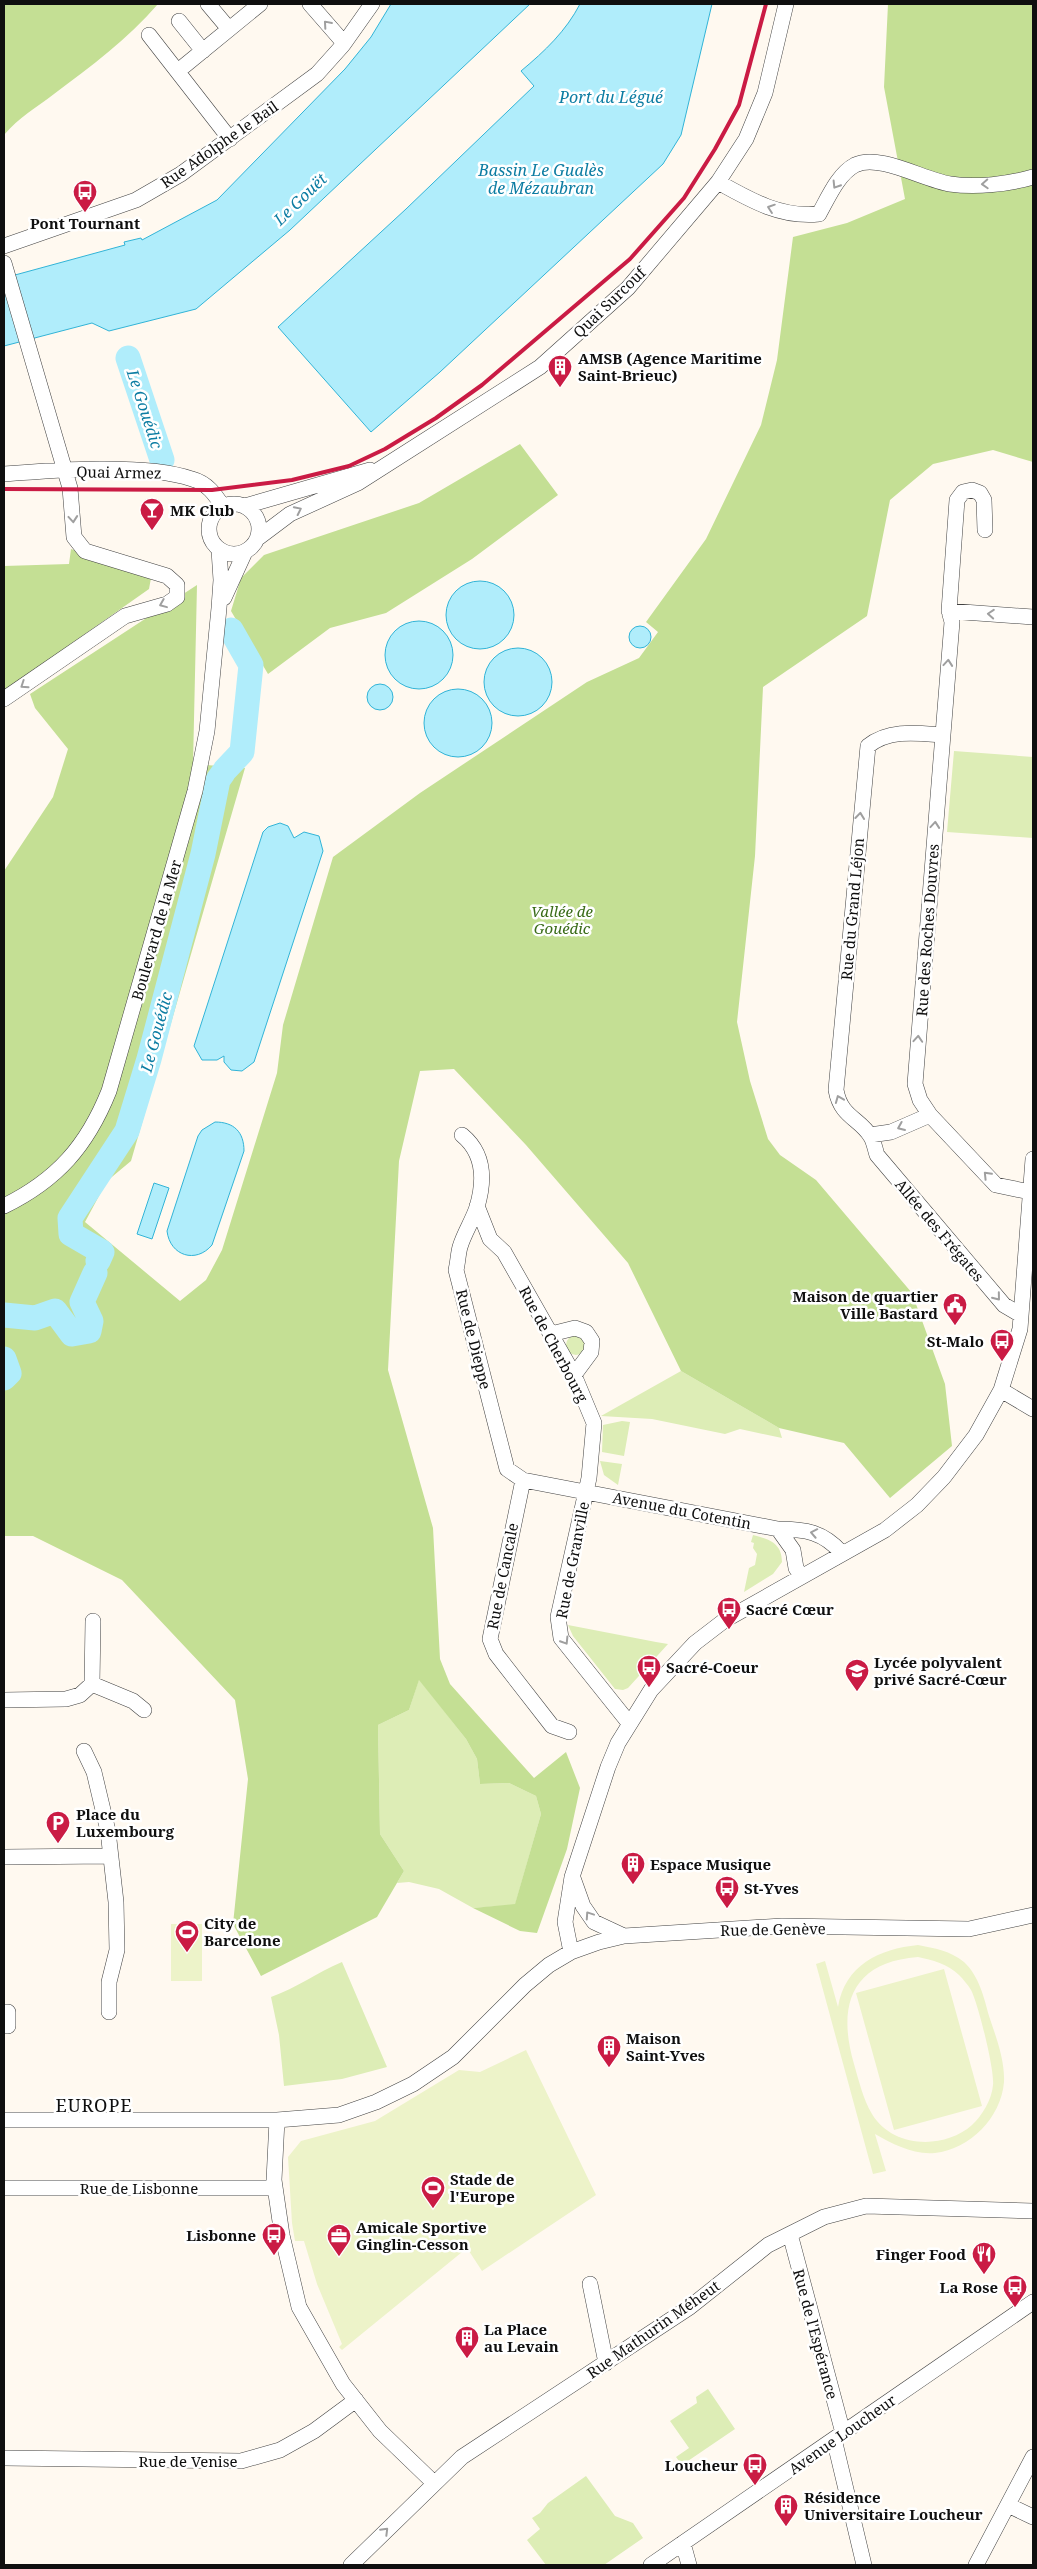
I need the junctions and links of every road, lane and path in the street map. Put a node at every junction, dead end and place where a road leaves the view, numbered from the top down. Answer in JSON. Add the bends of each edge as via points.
{"nodes":[{"id":1,"x":208,"y":4,"type":"edge"},
{"id":2,"x":260,"y":4,"type":"edge"},
{"id":3,"x":310,"y":4,"type":"edge"},
{"id":4,"x":372,"y":4,"type":"edge"},
{"id":5,"x":786,"y":4,"type":"edge"},
{"id":6,"x":179,"y":21,"type":"dead end"},
{"id":7,"x":229,"y":29,"type":"junction"},
{"id":8,"x":149,"y":35,"type":"dead end"},
{"id":9,"x":344,"y":44,"type":"junction"},
{"id":10,"x":203,"y":50,"type":"junction"},
{"id":11,"x":178,"y":71,"type":"junction"},
{"id":12,"x":230,"y":139,"type":"junction"},
{"id":13,"x":1033,"y":177,"type":"edge"},
{"id":14,"x":718,"y":182,"type":"junction"},
{"id":15,"x":4,"y":246,"type":"edge"},
{"id":16,"x":5,"y":268,"type":"edge"},
{"id":17,"x":382,"y":467,"type":"junction"},
{"id":18,"x":64,"y":471,"type":"junction"},
{"id":19,"x":4,"y":474,"type":"edge"},
{"id":20,"x":245,"y":506,"type":"junction"},
{"id":21,"x":223,"y":507,"type":"junction"},
{"id":22,"x":985,"y":530,"type":"dead end"},
{"id":23,"x":258,"y":538,"type":"junction"},
{"id":24,"x":219,"y":550,"type":"junction"},
{"id":25,"x":245,"y":552,"type":"junction"},
{"id":26,"x":219,"y":608,"type":"junction"},
{"id":27,"x":949,"y":611,"type":"junction"},
{"id":28,"x":1033,"y":617,"type":"edge"},
{"id":29,"x":4,"y":699,"type":"edge"},
{"id":30,"x":942,"y":736,"type":"junction"},
{"id":31,"x":930,"y":1115,"type":"junction"},
{"id":32,"x":462,"y":1135,"type":"dead end"},
{"id":33,"x":870,"y":1136,"type":"junction"},
{"id":34,"x":1033,"y":1159,"type":"edge"},
{"id":35,"x":1030,"y":1192,"type":"junction"},
{"id":36,"x":4,"y":1206,"type":"edge"},
{"id":37,"x":477,"y":1206,"type":"junction"},
{"id":38,"x":1021,"y":1315,"type":"junction"},
{"id":39,"x":551,"y":1334,"type":"junction"},
{"id":40,"x":574,"y":1375,"type":"junction"},
{"id":41,"x":1001,"y":1390,"type":"junction"},
{"id":42,"x":1033,"y":1409,"type":"edge"},
{"id":43,"x":523,"y":1480,"type":"junction"},
{"id":44,"x":586,"y":1492,"type":"junction"},
{"id":45,"x":778,"y":1529,"type":"junction"},
{"id":46,"x":842,"y":1552,"type":"junction"},
{"id":47,"x":801,"y":1576,"type":"junction"},
{"id":48,"x":93,"y":1621,"type":"dead end"},
{"id":49,"x":92,"y":1684,"type":"junction"},
{"id":50,"x":4,"y":1700,"type":"edge"},
{"id":51,"x":144,"y":1710,"type":"dead end"},
{"id":52,"x":629,"y":1723,"type":"junction"},
{"id":53,"x":569,"y":1732,"type":"dead end"},
{"id":54,"x":84,"y":1751,"type":"dead end"},
{"id":55,"x":110,"y":1856,"type":"junction"},
{"id":56,"x":4,"y":1857,"type":"edge"},
{"id":57,"x":572,"y":1877,"type":"junction"},
{"id":58,"x":1033,"y":1915,"type":"edge"},
{"id":59,"x":624,"y":1936,"type":"junction"},
{"id":60,"x":571,"y":1952,"type":"junction"},
{"id":61,"x":4,"y":2012,"type":"edge"},
{"id":62,"x":109,"y":2012,"type":"dead end"},
{"id":63,"x":4,"y":2026,"type":"edge"},
{"id":64,"x":4,"y":2120,"type":"edge"},
{"id":65,"x":277,"y":2120,"type":"junction"},
{"id":66,"x":4,"y":2188,"type":"edge"},
{"id":67,"x":275,"y":2188,"type":"junction"},
{"id":68,"x":1033,"y":2211,"type":"edge"},
{"id":69,"x":790,"y":2234,"type":"junction"},
{"id":70,"x":590,"y":2284,"type":"dead end"},
{"id":71,"x":1033,"y":2302,"type":"edge"},
{"id":72,"x":606,"y":2362,"type":"junction"},
{"id":73,"x":356,"y":2400,"type":"junction"},
{"id":74,"x":838,"y":2436,"type":"junction"},
{"id":75,"x":1033,"y":2457,"type":"edge"},
{"id":76,"x":4,"y":2458,"type":"edge"},
{"id":77,"x":434,"y":2483,"type":"junction"},
{"id":78,"x":1008,"y":2505,"type":"junction"},
{"id":79,"x":1033,"y":2517,"type":"edge"},
{"id":80,"x":683,"y":2543,"type":"junction"},
{"id":81,"x":351,"y":2565,"type":"edge"},
{"id":82,"x":651,"y":2565,"type":"edge"},
{"id":83,"x":689,"y":2565,"type":"edge"},
{"id":84,"x":864,"y":2565,"type":"edge"},
{"id":85,"x":976,"y":2565,"type":"edge"}],
"edges":[{"from":1,"to":7,"type":"street"},
{"from":2,"to":7,"type":"street"},
{"from":9,"to":3,"type":"street","one_way":true},
{"from":4,"to":9,"type":"street","name":"Rue Adolphe le Bail"},
{"from":5,"to":14,"type":"street","name":"Quai Surcouf","via":[[765,94],[746,139]]},
{"from":6,"to":10,"type":"street"},
{"from":7,"to":10,"type":"street"},
{"from":8,"to":11,"type":"street"},
{"from":9,"to":12,"type":"street","name":"Rue Adolphe le Bail","via":[[316,74]]},
{"from":10,"to":11,"type":"street"},
{"from":11,"to":12,"type":"street"},
{"from":12,"to":15,"type":"street","name":"Rue Adolphe le Bail","via":[[181,174],[136,200]]},
{"from":13,"to":14,"type":"street","one_way":true,"via":[[1017,182],[952,184],[872,161],[844,172],[819,214],[798,215],[756,203]]},
{"from":14,"to":17,"type":"street","name":"Quai Surcouf","via":[[628,288],[540,367],[439,434]]},
{"from":16,"to":18,"type":"street"},
{"from":17,"to":20,"type":"street","name":"Quai Surcouf"},
{"from":23,"to":17,"type":"street","name":"Quai Surcouf","one_way":true,"via":[[290,514],[358,483]]},
{"from":18,"to":19,"type":"street","name":"Quai Armez"},
{"from":18,"to":21,"type":"street","name":"Quai Armez","via":[[164,472],[194,479],[212,490]]},
{"from":18,"to":29,"type":"street","one_way":true,"via":[[70,488],[74,537],[85,551],[167,576],[177,585],[176,597],[167,604],[125,616]]},
{"from":20,"to":21,"type":"street","via":[[230,504]]},
{"from":20,"to":23,"type":"street","via":[[257,520]]},
{"from":21,"to":24,"type":"street","via":[[214,513],[209,527],[212,542]]},
{"from":22,"to":27,"type":"street","name":"Rue des Roches Douvres","via":[[984,500],[980,493],[972,490],[963,492],[957,500]]},
{"from":23,"to":25,"type":"street"},
{"from":24,"to":25,"type":"street","via":[[227,554]]},
{"from":24,"to":26,"type":"street","name":"Boulevard de la Mer"},
{"from":25,"to":26,"type":"street","name":"Boulevard de la Mer"},
{"from":26,"to":36,"type":"street","name":"Boulevard de la Mer","via":[[207,730],[195,791],[109,1091],[95,1123],[69,1160],[49,1178]]},
{"from":28,"to":27,"type":"street","one_way":true},
{"from":30,"to":27,"type":"street","name":"Rue des Roches Douvres","one_way":true,"via":[[952,622]]},
{"from":31,"to":30,"type":"street","name":"Rue des Roches Douvres","one_way":true,"via":[[915,1084]]},
{"from":33,"to":30,"type":"street","name":"Rue du Grand Léjon","one_way":true,"via":[[847,1115],[836,1090],[868,746],[876,739],[894,734]]},
{"from":31,"to":33,"type":"street","one_way":true,"via":[[891,1132]]},
{"from":35,"to":31,"type":"street","name":"Rue des Roches Douvres","one_way":true,"via":[[996,1185]]},
{"from":32,"to":37,"type":"street","name":"Rue de Dieppe","via":[[474,1144],[481,1165]]},
{"from":33,"to":38,"type":"street","name":"Allée des Frégates","one_way":true,"via":[[877,1155],[1004,1305]]},
{"from":34,"to":35,"type":"street"},
{"from":35,"to":38,"type":"street"},
{"from":37,"to":39,"type":"street","name":"Rue de Cherbourg","via":[[490,1239],[504,1252]]},
{"from":37,"to":43,"type":"street","name":"Rue de Dieppe","via":[[460,1246],[456,1270],[507,1469]]},
{"from":38,"to":41,"type":"street","via":[[1020,1329]]},
{"from":39,"to":40,"type":"street","name":"Rue de Cherbourg"},
{"from":39,"to":40,"type":"street","via":[[575,1328],[592,1341],[591,1352]]},
{"from":40,"to":44,"type":"street","name":"Rue de Cherbourg","via":[[594,1423]]},
{"from":41,"to":42,"type":"street"},
{"from":41,"to":46,"type":"street","via":[[976,1435],[944,1478],[885,1530]]},
{"from":43,"to":44,"type":"street"},
{"from":43,"to":53,"type":"street","name":"Rue de Cancale","via":[[490,1639],[496,1654],[552,1726]]},
{"from":44,"to":45,"type":"street","name":"Avenue du Cotentin"},
{"from":44,"to":52,"type":"street","name":"Rue de Granville","one_way":true,"via":[[558,1625],[561,1638]]},
{"from":46,"to":45,"type":"street","name":"Avenue du Cotentin","one_way":true,"via":[[822,1535]]},
{"from":45,"to":47,"type":"street","via":[[793,1550]]},
{"from":46,"to":47,"type":"street"},
{"from":47,"to":52,"type":"street","via":[[725,1620],[695,1643],[651,1690]]},
{"from":48,"to":49,"type":"street"},
{"from":49,"to":50,"type":"street","via":[[80,1695],[66,1699]]},
{"from":49,"to":51,"type":"street","via":[[133,1700]]},
{"from":52,"to":57,"type":"street","via":[[608,1766]]},
{"from":54,"to":55,"type":"street","via":[[94,1772],[108,1831]]},
{"from":55,"to":56,"type":"street"},
{"from":55,"to":62,"type":"street","via":[[116,1902],[117,1950],[109,1982]]},
{"from":59,"to":57,"type":"street","one_way":true,"via":[[594,1922],[582,1906]]},
{"from":57,"to":60,"type":"street","via":[[565,1922]]},
{"from":58,"to":59,"type":"street","name":"Rue de Genève","via":[[969,1929],[782,1926]]},
{"from":59,"to":60,"type":"street","name":"Rue de Genève"},
{"from":60,"to":65,"type":"street","name":"Rue de Genève","via":[[525,1985],[453,2057],[413,2084],[339,2115]]},
{"from":61,"to":63,"type":"street","via":[[8,2012],[8,2026]]},
{"from":64,"to":65,"type":"street","name":"Rue de Genève"},
{"from":65,"to":67,"type":"street"},
{"from":66,"to":67,"type":"street","name":"Rue de Lisbonne"},
{"from":67,"to":73,"type":"street","via":[[299,2307],[343,2384]]},
{"from":68,"to":69,"type":"street","name":"Rue Mathurin Méheut","via":[[866,2206],[824,2217]]},
{"from":69,"to":72,"type":"street","name":"Rue Mathurin Méheut","via":[[755,2254],[690,2307]]},
{"from":69,"to":74,"type":"street","name":"Rue de l'Espérance"},
{"from":70,"to":72,"type":"street"},
{"from":71,"to":74,"type":"street","name":"Avenue Loucheur"},
{"from":72,"to":77,"type":"street","name":"Rue Mathurin Méheut","via":[[462,2457]]},
{"from":73,"to":76,"type":"street","name":"Rue de Venise","via":[[314,2431],[280,2450],[241,2461]]},
{"from":73,"to":77,"type":"street","via":[[380,2431]]},
{"from":74,"to":80,"type":"street","name":"Avenue Loucheur"},
{"from":74,"to":84,"type":"street","name":"Rue de l'Espérance"},
{"from":75,"to":78,"type":"street"},
{"from":81,"to":77,"type":"street","name":"Rue Mathurin Méheut","one_way":true},
{"from":78,"to":79,"type":"street"},
{"from":78,"to":85,"type":"street"},
{"from":80,"to":82,"type":"street","name":"Avenue Loucheur"},
{"from":80,"to":83,"type":"street"}]}
